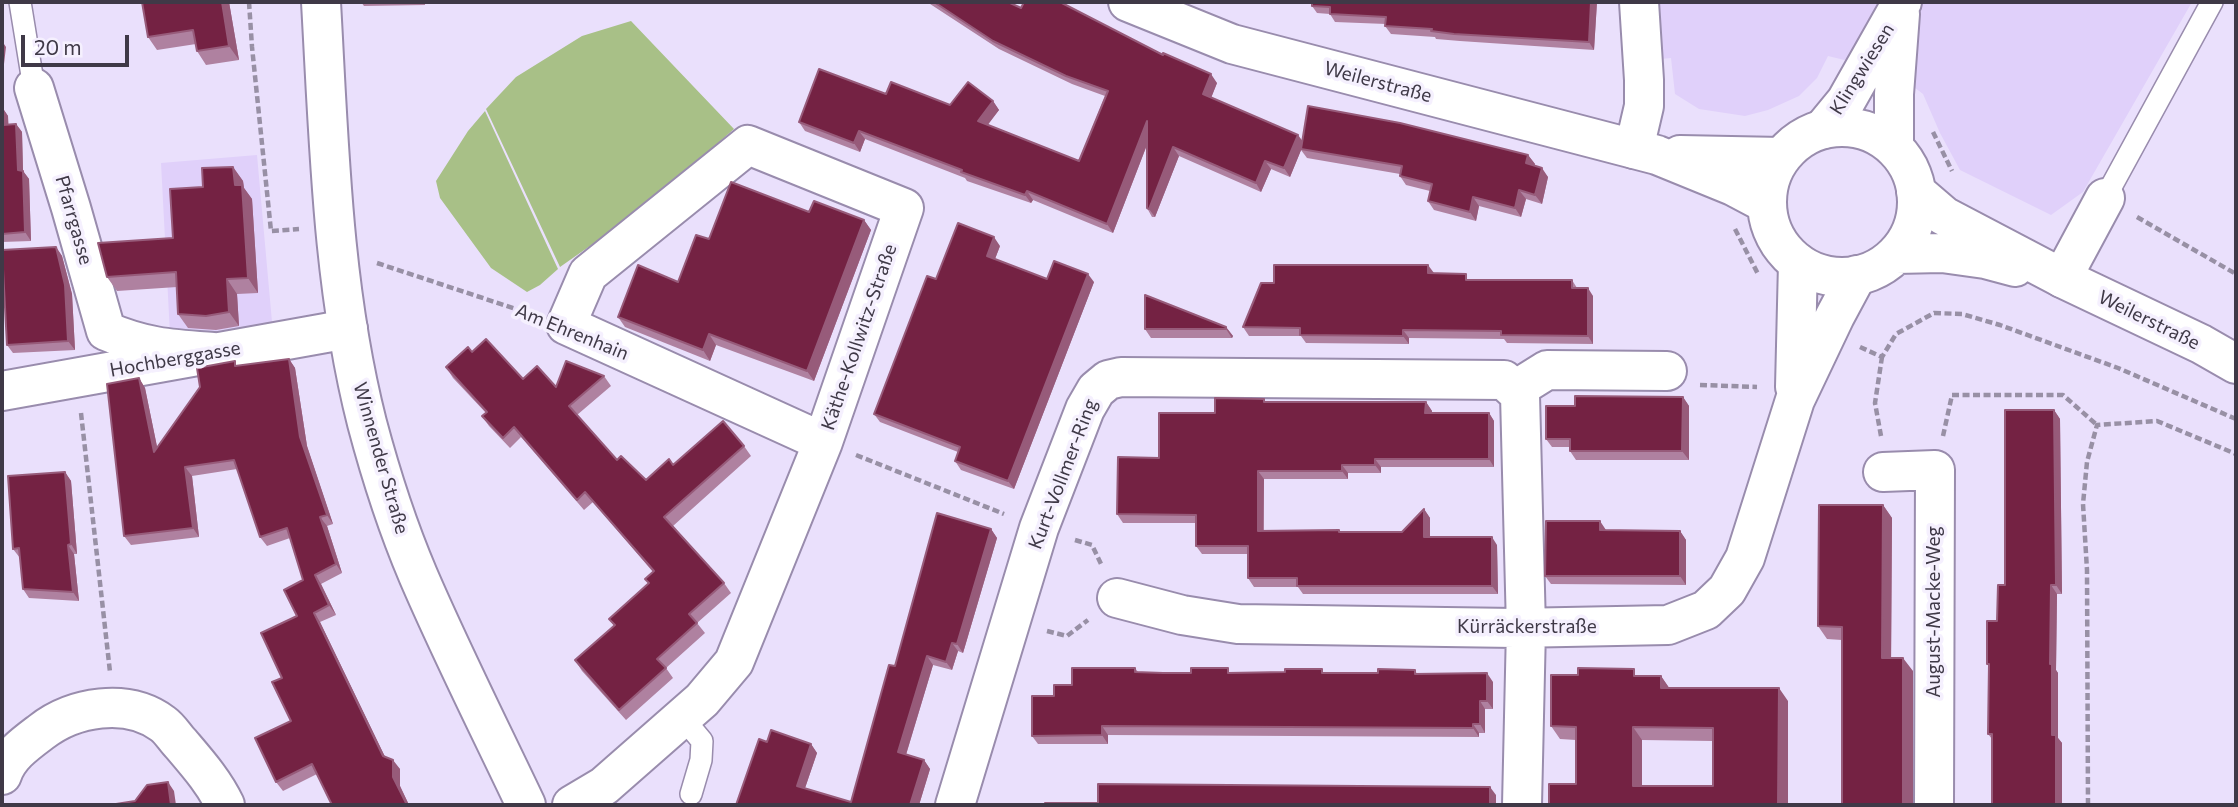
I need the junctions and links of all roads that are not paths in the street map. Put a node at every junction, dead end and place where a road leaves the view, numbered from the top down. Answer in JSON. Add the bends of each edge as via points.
{"nodes":[{"id":1,"x":20,"y":2,"type":"edge"},
{"id":2,"x":321,"y":2,"type":"edge"},
{"id":3,"x":1128,"y":2,"type":"edge"},
{"id":4,"x":1639,"y":2,"type":"edge"},
{"id":5,"x":2212,"y":2,"type":"edge"},
{"id":6,"x":1901,"y":5,"type":"edge"},
{"id":7,"x":34,"y":88,"type":"joint"},
{"id":8,"x":1823,"y":129,"type":"junction"},
{"id":9,"x":1894,"y":147,"type":"junction"},
{"id":10,"x":1645,"y":152,"type":"junction"},
{"id":11,"x":1782,"y":157,"type":"junction"},
{"id":12,"x":1916,"y":191,"type":"junction"},
{"id":13,"x":2105,"y":198,"type":"joint"},
{"id":14,"x":1767,"y":204,"type":"junction"},
{"id":15,"x":1896,"y":254,"type":"junction"},
{"id":16,"x":1798,"y":263,"type":"junction"},
{"id":17,"x":1857,"y":275,"type":"junction"},
{"id":18,"x":2062,"y":278,"type":"junction"},
{"id":19,"x":566,"y":325,"type":"joint"},
{"id":20,"x":348,"y":329,"type":"junction"},
{"id":21,"x":213,"y":352,"type":"junction"},
{"id":22,"x":2236,"y":364,"type":"edge"},
{"id":23,"x":1667,"y":371,"type":"road end"},
{"id":24,"x":1515,"y":390,"type":"junction"},
{"id":25,"x":2,"y":391,"type":"edge"},
{"id":26,"x":1795,"y":400,"type":"junction"},
{"id":27,"x":823,"y":442,"type":"junction"},
{"id":28,"x":1883,"y":472,"type":"road end"},
{"id":29,"x":1117,"y":598,"type":"road end"},
{"id":30,"x":1526,"y":628,"type":"junction"},
{"id":31,"x":682,"y":717,"type":"junction"},
{"id":32,"x":2,"y":775,"type":"edge"},
{"id":33,"x":691,"y":793,"type":"dead end"},
{"id":34,"x":225,"y":805,"type":"edge"},
{"id":35,"x":526,"y":805,"type":"edge"},
{"id":36,"x":572,"y":805,"type":"edge"},
{"id":37,"x":955,"y":805,"type":"edge"},
{"id":38,"x":1522,"y":805,"type":"edge"},
{"id":39,"x":1934,"y":805,"type":"edge"}],
"edges":[{"from":1,"to":7,"type":"lane","name":"Pfarrgasse"},
{"from":2,"to":20,"type":"street","name":"Winnender Straße","via":[[334,228]]},
{"from":3,"to":10,"type":"street","name":"Weilerstraße","via":[[1231,44]]},
{"from":4,"to":10,"type":"street"},
{"from":5,"to":13,"type":"lane"},
{"from":6,"to":8,"type":"street","name":"Klingwiesen","via":[[1846,101]]},
{"from":6,"to":9,"type":"street","name":"Klingwiesen"},
{"from":7,"to":21,"type":"street","name":"Pfarrgasse","via":[[106,331],[156,348]]},
{"from":8,"to":9,"type":"street","via":[[1848,127],[1872,133]]},
{"from":8,"to":11,"type":"street","via":[[1800,139]]},
{"from":9,"to":12,"type":"street","via":[[1909,167]]},
{"from":10,"to":11,"type":"street","name":"Weilerstraße"},
{"from":10,"to":14,"type":"street","name":"Weilerstraße"},
{"from":11,"to":14,"type":"street","via":[[1771,179]]},
{"from":12,"to":15,"type":"street","via":[[1916,214]]},
{"from":12,"to":18,"type":"street","name":"Weilerstraße","via":[[1944,216]]},
{"from":13,"to":18,"type":"street"},
{"from":14,"to":16,"type":"street","via":[[1776,237]]},
{"from":15,"to":17,"type":"street"},
{"from":15,"to":18,"type":"street","name":"Weilerstraße","via":[[1942,253],[1985,259]]},
{"from":16,"to":17,"type":"street","via":[[1837,277]]},
{"from":16,"to":26,"type":"street","name":"Kürräckerstraße"},
{"from":17,"to":26,"type":"street","name":"Kürräckerstraße"},
{"from":18,"to":22,"type":"street","name":"Weilerstraße"},
{"from":19,"to":27,"type":"street","name":"Am Ehrenhain"},
{"from":19,"to":27,"type":"street","name":"Käthe-Kollwitz-Straße","via":[[588,274],[748,145],[904,208]]},
{"from":20,"to":21,"type":"street","name":"Hochberggasse"},
{"from":20,"to":35,"type":"street","name":"Winnender Straße","via":[[367,423],[417,573]]},
{"from":21,"to":25,"type":"street","name":"Hochberggasse"},
{"from":23,"to":24,"type":"street","via":[[1547,370]]},
{"from":24,"to":30,"type":"street","via":[[1520,395]]},
{"from":24,"to":37,"type":"street","name":"Kurt-Vollmer-Ring","via":[[1504,380],[1172,376],[1108,380],[1085,409],[1039,528]]},
{"from":26,"to":30,"type":"street","name":"Kürräckerstraße","via":[[1745,558],[1727,590],[1706,610],[1668,625]]},
{"from":27,"to":31,"type":"street","name":"Käthe-Kollwitz-Straße","via":[[734,662]]},
{"from":28,"to":39,"type":"street","name":"August-Macke-Weg","via":[[1935,470]]},
{"from":29,"to":30,"type":"street","name":"Kürräckerstraße","via":[[1238,624]]},
{"from":30,"to":38,"type":"street"},
{"from":31,"to":33,"type":"lane","via":[[702,741]]},
{"from":31,"to":36,"type":"street","name":"Käthe-Kollwitz-Straße","via":[[604,786]]},
{"from":32,"to":34,"type":"street","via":[[25,744],[55,721],[114,707],[164,724],[215,784]]}]}
